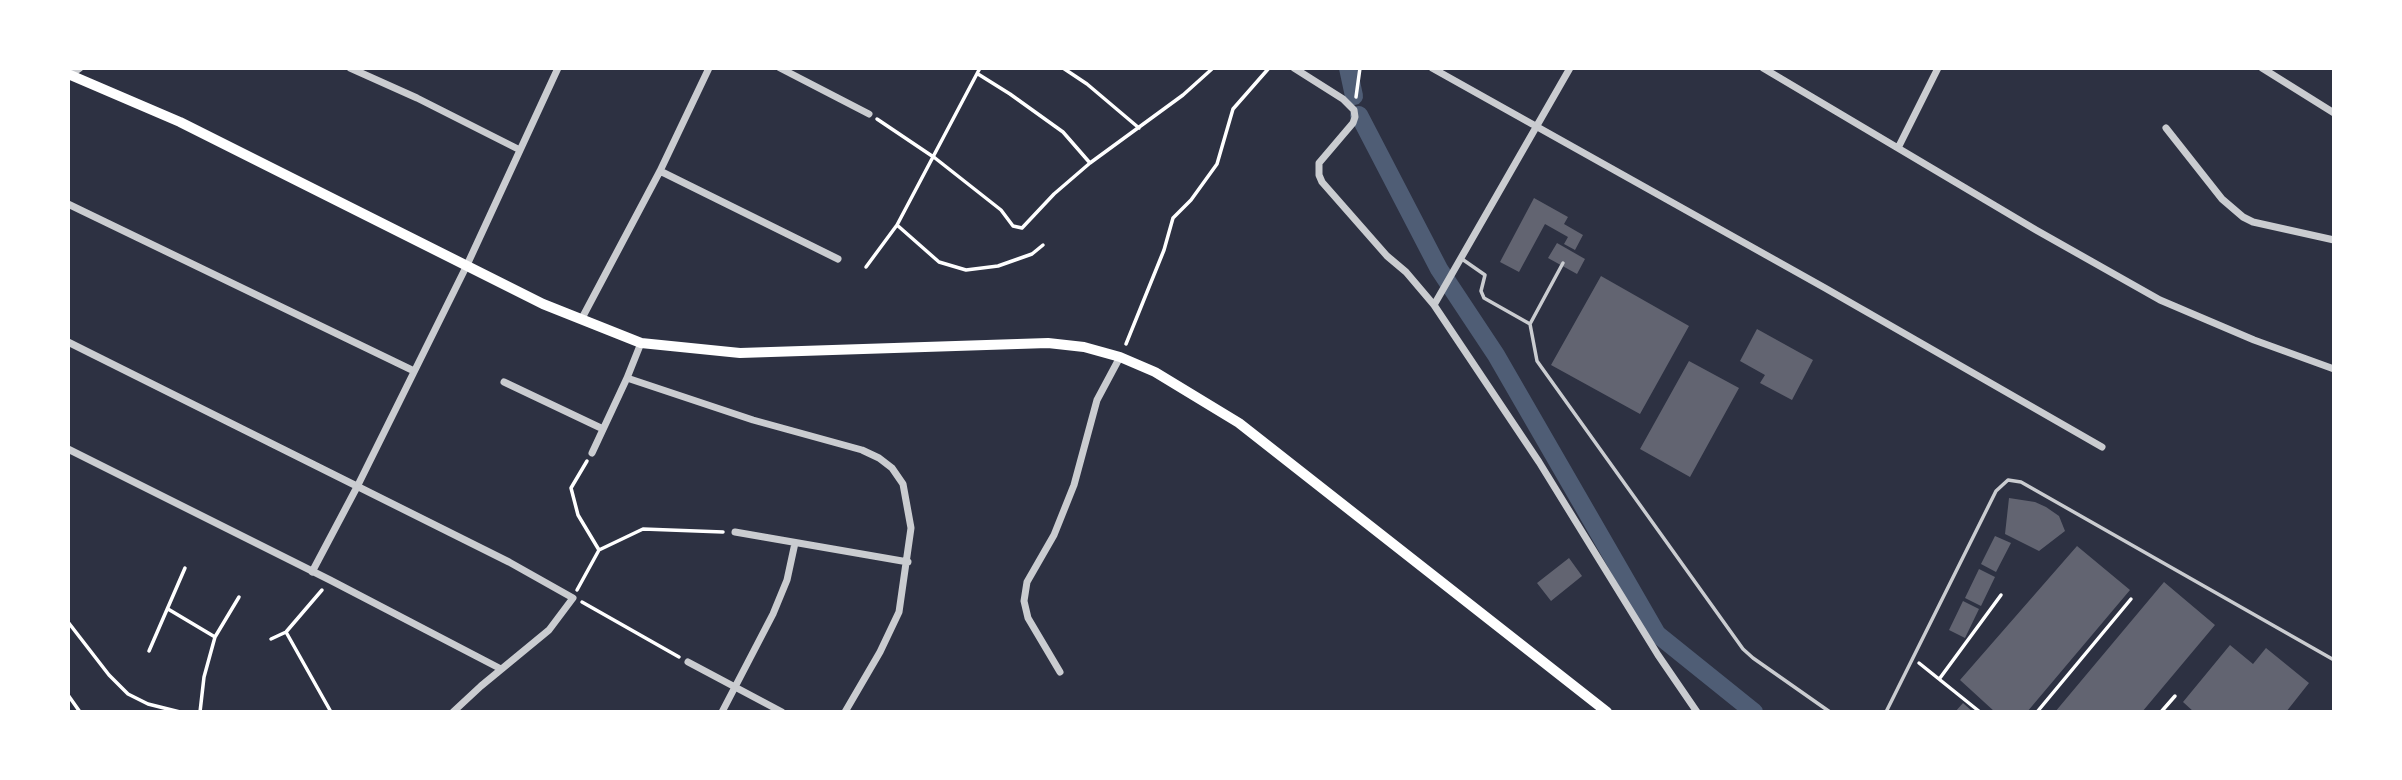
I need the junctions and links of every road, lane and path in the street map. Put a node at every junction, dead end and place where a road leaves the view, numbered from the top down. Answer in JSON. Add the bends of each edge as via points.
{"nodes":[{"id":1,"x":350,"y":68,"type":"edge"},
{"id":2,"x":558,"y":68,"type":"edge"},
{"id":3,"x":709,"y":68,"type":"edge"},
{"id":4,"x":780,"y":68,"type":"edge"},
{"id":5,"x":980,"y":68,"type":"edge"},
{"id":6,"x":1063,"y":68,"type":"edge"},
{"id":7,"x":1213,"y":68,"type":"edge"},
{"id":8,"x":1269,"y":68,"type":"edge"},
{"id":9,"x":1294,"y":68,"type":"edge"},
{"id":10,"x":1360,"y":68,"type":"edge"},
{"id":11,"x":1432,"y":68,"type":"edge"},
{"id":12,"x":1570,"y":68,"type":"edge"},
{"id":13,"x":1763,"y":68,"type":"edge"},
{"id":14,"x":1938,"y":68,"type":"edge"},
{"id":15,"x":2262,"y":68,"type":"edge"},
{"id":16,"x":72,"y":73,"type":"edge"},
{"id":17,"x":978,"y":74,"type":"junction"},
{"id":18,"x":2334,"y":113,"type":"edge"},
{"id":19,"x":869,"y":114,"type":"joint"},
{"id":20,"x":1355,"y":117,"type":"junction"},
{"id":21,"x":1538,"y":127,"type":"junction"},
{"id":22,"x":1139,"y":128,"type":"junction"},
{"id":23,"x":2166,"y":128,"type":"dead end"},
{"id":24,"x":1898,"y":148,"type":"junction"},
{"id":25,"x":520,"y":150,"type":"junction"},
{"id":26,"x":934,"y":158,"type":"junction"},
{"id":27,"x":1090,"y":163,"type":"junction"},
{"id":28,"x":660,"y":171,"type":"junction"},
{"id":29,"x":68,"y":204,"type":"edge"},
{"id":30,"x":897,"y":225,"type":"junction"},
{"id":31,"x":2334,"y":240,"type":"edge"},
{"id":32,"x":1043,"y":245,"type":"dead end"},
{"id":33,"x":838,"y":259,"type":"dead end"},
{"id":34,"x":1462,"y":260,"type":"junction"},
{"id":35,"x":1563,"y":263,"type":"dead end"},
{"id":36,"x":467,"y":265,"type":"junction"},
{"id":37,"x":866,"y":267,"type":"dead end"},
{"id":38,"x":1434,"y":305,"type":"junction"},
{"id":39,"x":581,"y":320,"type":"junction"},
{"id":40,"x":1530,"y":324,"type":"junction"},
{"id":41,"x":68,"y":342,"type":"edge"},
{"id":42,"x":641,"y":343,"type":"junction"},
{"id":43,"x":1120,"y":357,"type":"junction"},
{"id":44,"x":2334,"y":369,"type":"edge"},
{"id":45,"x":414,"y":371,"type":"junction"},
{"id":46,"x":627,"y":378,"type":"junction"},
{"id":47,"x":504,"y":382,"type":"dead end"},
{"id":48,"x":603,"y":429,"type":"junction"},
{"id":49,"x":2102,"y":447,"type":"dead end"},
{"id":50,"x":68,"y":449,"type":"edge"},
{"id":51,"x":592,"y":453,"type":"joint"},
{"id":52,"x":356,"y":487,"type":"junction"},
{"id":53,"x":735,"y":532,"type":"joint"},
{"id":54,"x":795,"y":543,"type":"junction"},
{"id":55,"x":599,"y":550,"type":"junction"},
{"id":56,"x":908,"y":562,"type":"junction"},
{"id":57,"x":185,"y":568,"type":"dead end"},
{"id":58,"x":312,"y":572,"type":"junction"},
{"id":59,"x":330,"y":580,"type":"junction"},
{"id":60,"x":2001,"y":595,"type":"dead end"},
{"id":61,"x":239,"y":597,"type":"dead end"},
{"id":62,"x":573,"y":598,"type":"junction"},
{"id":63,"x":2131,"y":599,"type":"dead end"},
{"id":64,"x":168,"y":608,"type":"junction"},
{"id":65,"x":68,"y":622,"type":"edge"},
{"id":66,"x":286,"y":632,"type":"junction"},
{"id":67,"x":215,"y":637,"type":"junction"},
{"id":68,"x":271,"y":639,"type":"dead end"},
{"id":69,"x":149,"y":651,"type":"dead end"},
{"id":70,"x":1912,"y":657,"type":"junction"},
{"id":71,"x":2334,"y":660,"type":"edge"},
{"id":72,"x":688,"y":662,"type":"joint"},
{"id":73,"x":501,"y":669,"type":"junction"},
{"id":74,"x":1060,"y":672,"type":"dead end"},
{"id":75,"x":1940,"y":678,"type":"junction"},
{"id":76,"x":736,"y":686,"type":"junction"},
{"id":77,"x":68,"y":695,"type":"edge"},
{"id":78,"x":2175,"y":696,"type":"dead end"},
{"id":79,"x":80,"y":712,"type":"edge"},
{"id":80,"x":180,"y":712,"type":"edge"},
{"id":81,"x":200,"y":712,"type":"edge"},
{"id":82,"x":331,"y":712,"type":"edge"},
{"id":83,"x":453,"y":712,"type":"edge"},
{"id":84,"x":722,"y":712,"type":"edge"},
{"id":85,"x":782,"y":712,"type":"edge"},
{"id":86,"x":845,"y":712,"type":"edge"},
{"id":87,"x":1607,"y":712,"type":"edge"},
{"id":88,"x":1697,"y":712,"type":"edge"},
{"id":89,"x":1829,"y":712,"type":"edge"},
{"id":90,"x":1886,"y":712,"type":"edge"},
{"id":91,"x":1980,"y":712,"type":"edge"},
{"id":92,"x":2037,"y":712,"type":"edge"},
{"id":93,"x":2161,"y":712,"type":"edge"}],
"edges":[{"from":1,"to":25,"type":"street"},
{"from":2,"to":25,"type":"street"},
{"from":3,"to":28,"type":"street"},
{"from":4,"to":19,"type":"street"},
{"from":5,"to":17,"type":"path"},
{"from":6,"to":22,"type":"path"},
{"from":7,"to":22,"type":"path"},
{"from":8,"to":43,"type":"path","via":[[1233,109],[1217,164],[1173,218]]},
{"from":9,"to":20,"type":"street","via":[[1349,103]]},
{"from":10,"to":20,"type":"path"},
{"from":11,"to":21,"type":"street"},
{"from":12,"to":21,"type":"street"},
{"from":13,"to":24,"type":"street"},
{"from":14,"to":24,"type":"street"},
{"from":15,"to":18,"type":"street"},
{"from":16,"to":36,"type":"main road"},
{"from":17,"to":26,"type":"path"},
{"from":17,"to":27,"type":"path","via":[[1063,132]]},
{"from":19,"to":26,"type":"path"},
{"from":20,"to":38,"type":"street","via":[[1319,163],[1319,175]]},
{"from":21,"to":34,"type":"street"},
{"from":21,"to":49,"type":"street"},
{"from":22,"to":27,"type":"path"},
{"from":23,"to":31,"type":"street","via":[[2222,199],[2243,217]]},
{"from":24,"to":44,"type":"street","via":[[2160,300]]},
{"from":25,"to":36,"type":"street"},
{"from":26,"to":27,"type":"path","via":[[1001,210],[1013,226],[1022,228]]},
{"from":26,"to":30,"type":"path"},
{"from":28,"to":33,"type":"street"},
{"from":28,"to":39,"type":"street"},
{"from":29,"to":45,"type":"street"},
{"from":30,"to":32,"type":"path","via":[[939,262],[966,270],[998,266],[1032,254]]},
{"from":30,"to":37,"type":"path"},
{"from":34,"to":38,"type":"street"},
{"from":34,"to":40,"type":"lane","via":[[1485,275],[1481,291],[1485,298]]},
{"from":35,"to":40,"type":"lane"},
{"from":36,"to":39,"type":"main road"},
{"from":36,"to":45,"type":"street"},
{"from":38,"to":88,"type":"street"},
{"from":39,"to":42,"type":"main road"},
{"from":40,"to":89,"type":"lane","via":[[1537,361],[1743,649]]},
{"from":41,"to":52,"type":"street"},
{"from":42,"to":43,"type":"main road","via":[[740,353],[1048,342]]},
{"from":42,"to":46,"type":"street"},
{"from":43,"to":74,"type":"street","via":[[1097,400],[1074,485],[1054,535],[1027,582],[1024,601],[1028,618]]},
{"from":43,"to":87,"type":"main road","via":[[1155,372],[1239,423]]},
{"from":45,"to":52,"type":"street"},
{"from":46,"to":48,"type":"street"},
{"from":46,"to":56,"type":"street","via":[[879,458],[903,484],[911,528]]},
{"from":47,"to":48,"type":"street"},
{"from":48,"to":51,"type":"street"},
{"from":50,"to":58,"type":"street"},
{"from":51,"to":55,"type":"path","via":[[571,488],[578,515]]},
{"from":52,"to":58,"type":"street"},
{"from":52,"to":62,"type":"street"},
{"from":53,"to":54,"type":"street"},
{"from":53,"to":55,"type":"path","via":[[643,528]]},
{"from":54,"to":56,"type":"street"},
{"from":54,"to":76,"type":"street","via":[[774,614]]},
{"from":55,"to":62,"type":"path"},
{"from":56,"to":86,"type":"street","via":[[898,612]]},
{"from":57,"to":64,"type":"path"},
{"from":58,"to":59,"type":"street"},
{"from":59,"to":66,"type":"path"},
{"from":59,"to":73,"type":"street"},
{"from":60,"to":75,"type":"path"},
{"from":61,"to":67,"type":"path"},
{"from":62,"to":72,"type":"path"},
{"from":62,"to":73,"type":"street","via":[[548,630]]},
{"from":63,"to":92,"type":"path"},
{"from":64,"to":67,"type":"path"},
{"from":64,"to":69,"type":"path"},
{"from":65,"to":80,"type":"path","via":[[128,694]]},
{"from":66,"to":68,"type":"path"},
{"from":66,"to":82,"type":"path"},
{"from":67,"to":81,"type":"path"},
{"from":70,"to":71,"type":"lane","via":[[1996,491],[2008,480],[2021,482]]},
{"from":70,"to":75,"type":"path"},
{"from":70,"to":90,"type":"lane"},
{"from":72,"to":76,"type":"street"},
{"from":73,"to":83,"type":"street"},
{"from":75,"to":91,"type":"path"},
{"from":76,"to":84,"type":"street"},
{"from":76,"to":85,"type":"street"},
{"from":77,"to":79,"type":"path"},
{"from":78,"to":93,"type":"path"}]}
